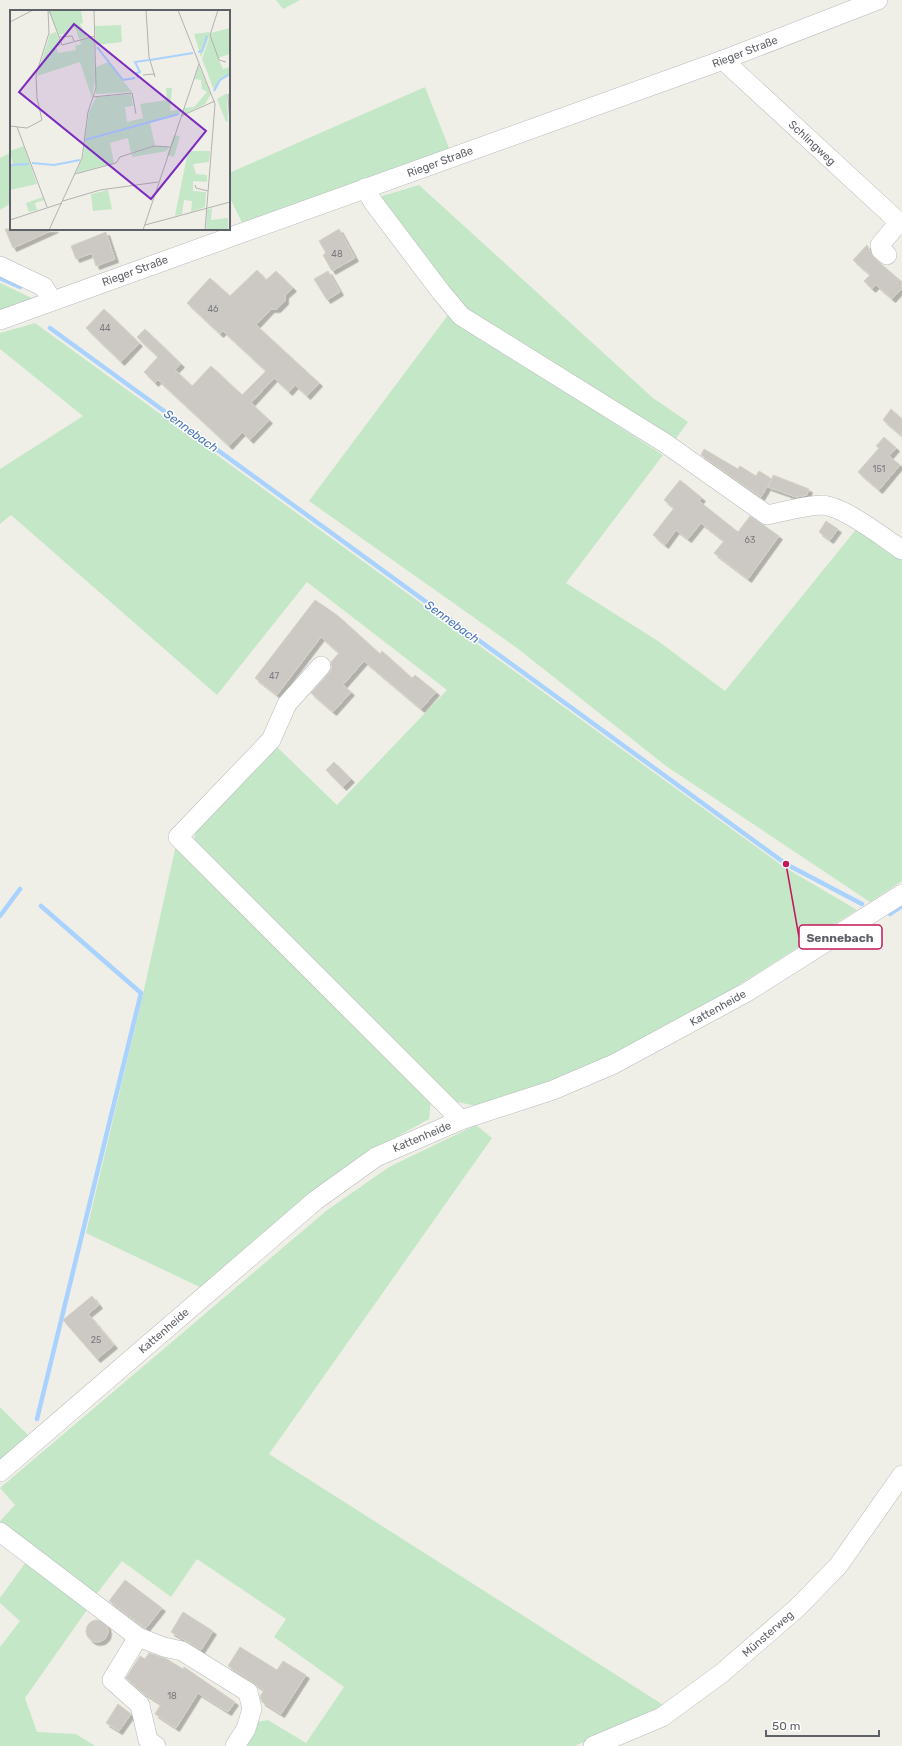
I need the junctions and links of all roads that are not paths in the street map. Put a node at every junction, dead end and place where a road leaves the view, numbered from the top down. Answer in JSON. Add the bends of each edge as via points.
{"nodes":[{"id":1,"x":878,"y":0,"type":"edge"},
{"id":2,"x":723,"y":60,"type":"junction"},
{"id":3,"x":365,"y":188,"type":"junction"},
{"id":4,"x":900,"y":224,"type":"edge"},
{"id":5,"x":887,"y":255,"type":"dead end"},
{"id":6,"x":0,"y":266,"type":"edge"},
{"id":7,"x":52,"y":301,"type":"junction"},
{"id":8,"x":0,"y":320,"type":"edge"},
{"id":9,"x":902,"y":550,"type":"edge"},
{"id":10,"x":321,"y":666,"type":"dead end"},
{"id":11,"x":902,"y":894,"type":"edge"},
{"id":12,"x":461,"y":1120,"type":"junction"},
{"id":13,"x":0,"y":1472,"type":"edge"},
{"id":14,"x":902,"y":1475,"type":"edge"},
{"id":15,"x":0,"y":1532,"type":"edge"},
{"id":16,"x":138,"y":1637,"type":"junction"},
{"id":17,"x":156,"y":1746,"type":"edge"},
{"id":18,"x":235,"y":1746,"type":"edge"},
{"id":19,"x":593,"y":1746,"type":"edge"}],
"edges":[{"from":1,"to":2,"type":"street","name":"Rieger Straße"},
{"from":2,"to":3,"type":"street","name":"Rieger Straße"},
{"from":2,"to":4,"type":"street","name":"Schlingweg"},
{"from":3,"to":7,"type":"street","name":"Rieger Straße"},
{"from":3,"to":9,"type":"street","via":[[461,316],[665,443],[767,515],[821,505],[832,507]]},
{"from":4,"to":5,"type":"street","via":[[880,244],[881,250]]},
{"from":6,"to":7,"type":"street","via":[[44,287]]},
{"from":7,"to":8,"type":"street","name":"Rieger Straße"},
{"from":10,"to":12,"type":"street","via":[[287,704],[271,740],[178,837]]},
{"from":11,"to":12,"type":"street","name":"Kattenheide","via":[[746,992],[614,1064],[553,1090]]},
{"from":12,"to":13,"type":"street","name":"Kattenheide","via":[[376,1157],[316,1200]]},
{"from":14,"to":19,"type":"street","name":"Münsterweg","via":[[838,1566],[798,1608],[722,1673],[662,1717]]},
{"from":15,"to":16,"type":"street"},
{"from":16,"to":17,"type":"street","via":[[112,1680],[140,1705],[148,1740]]},
{"from":16,"to":18,"type":"street","via":[[182,1651],[248,1692],[252,1709],[246,1729]]}]}
